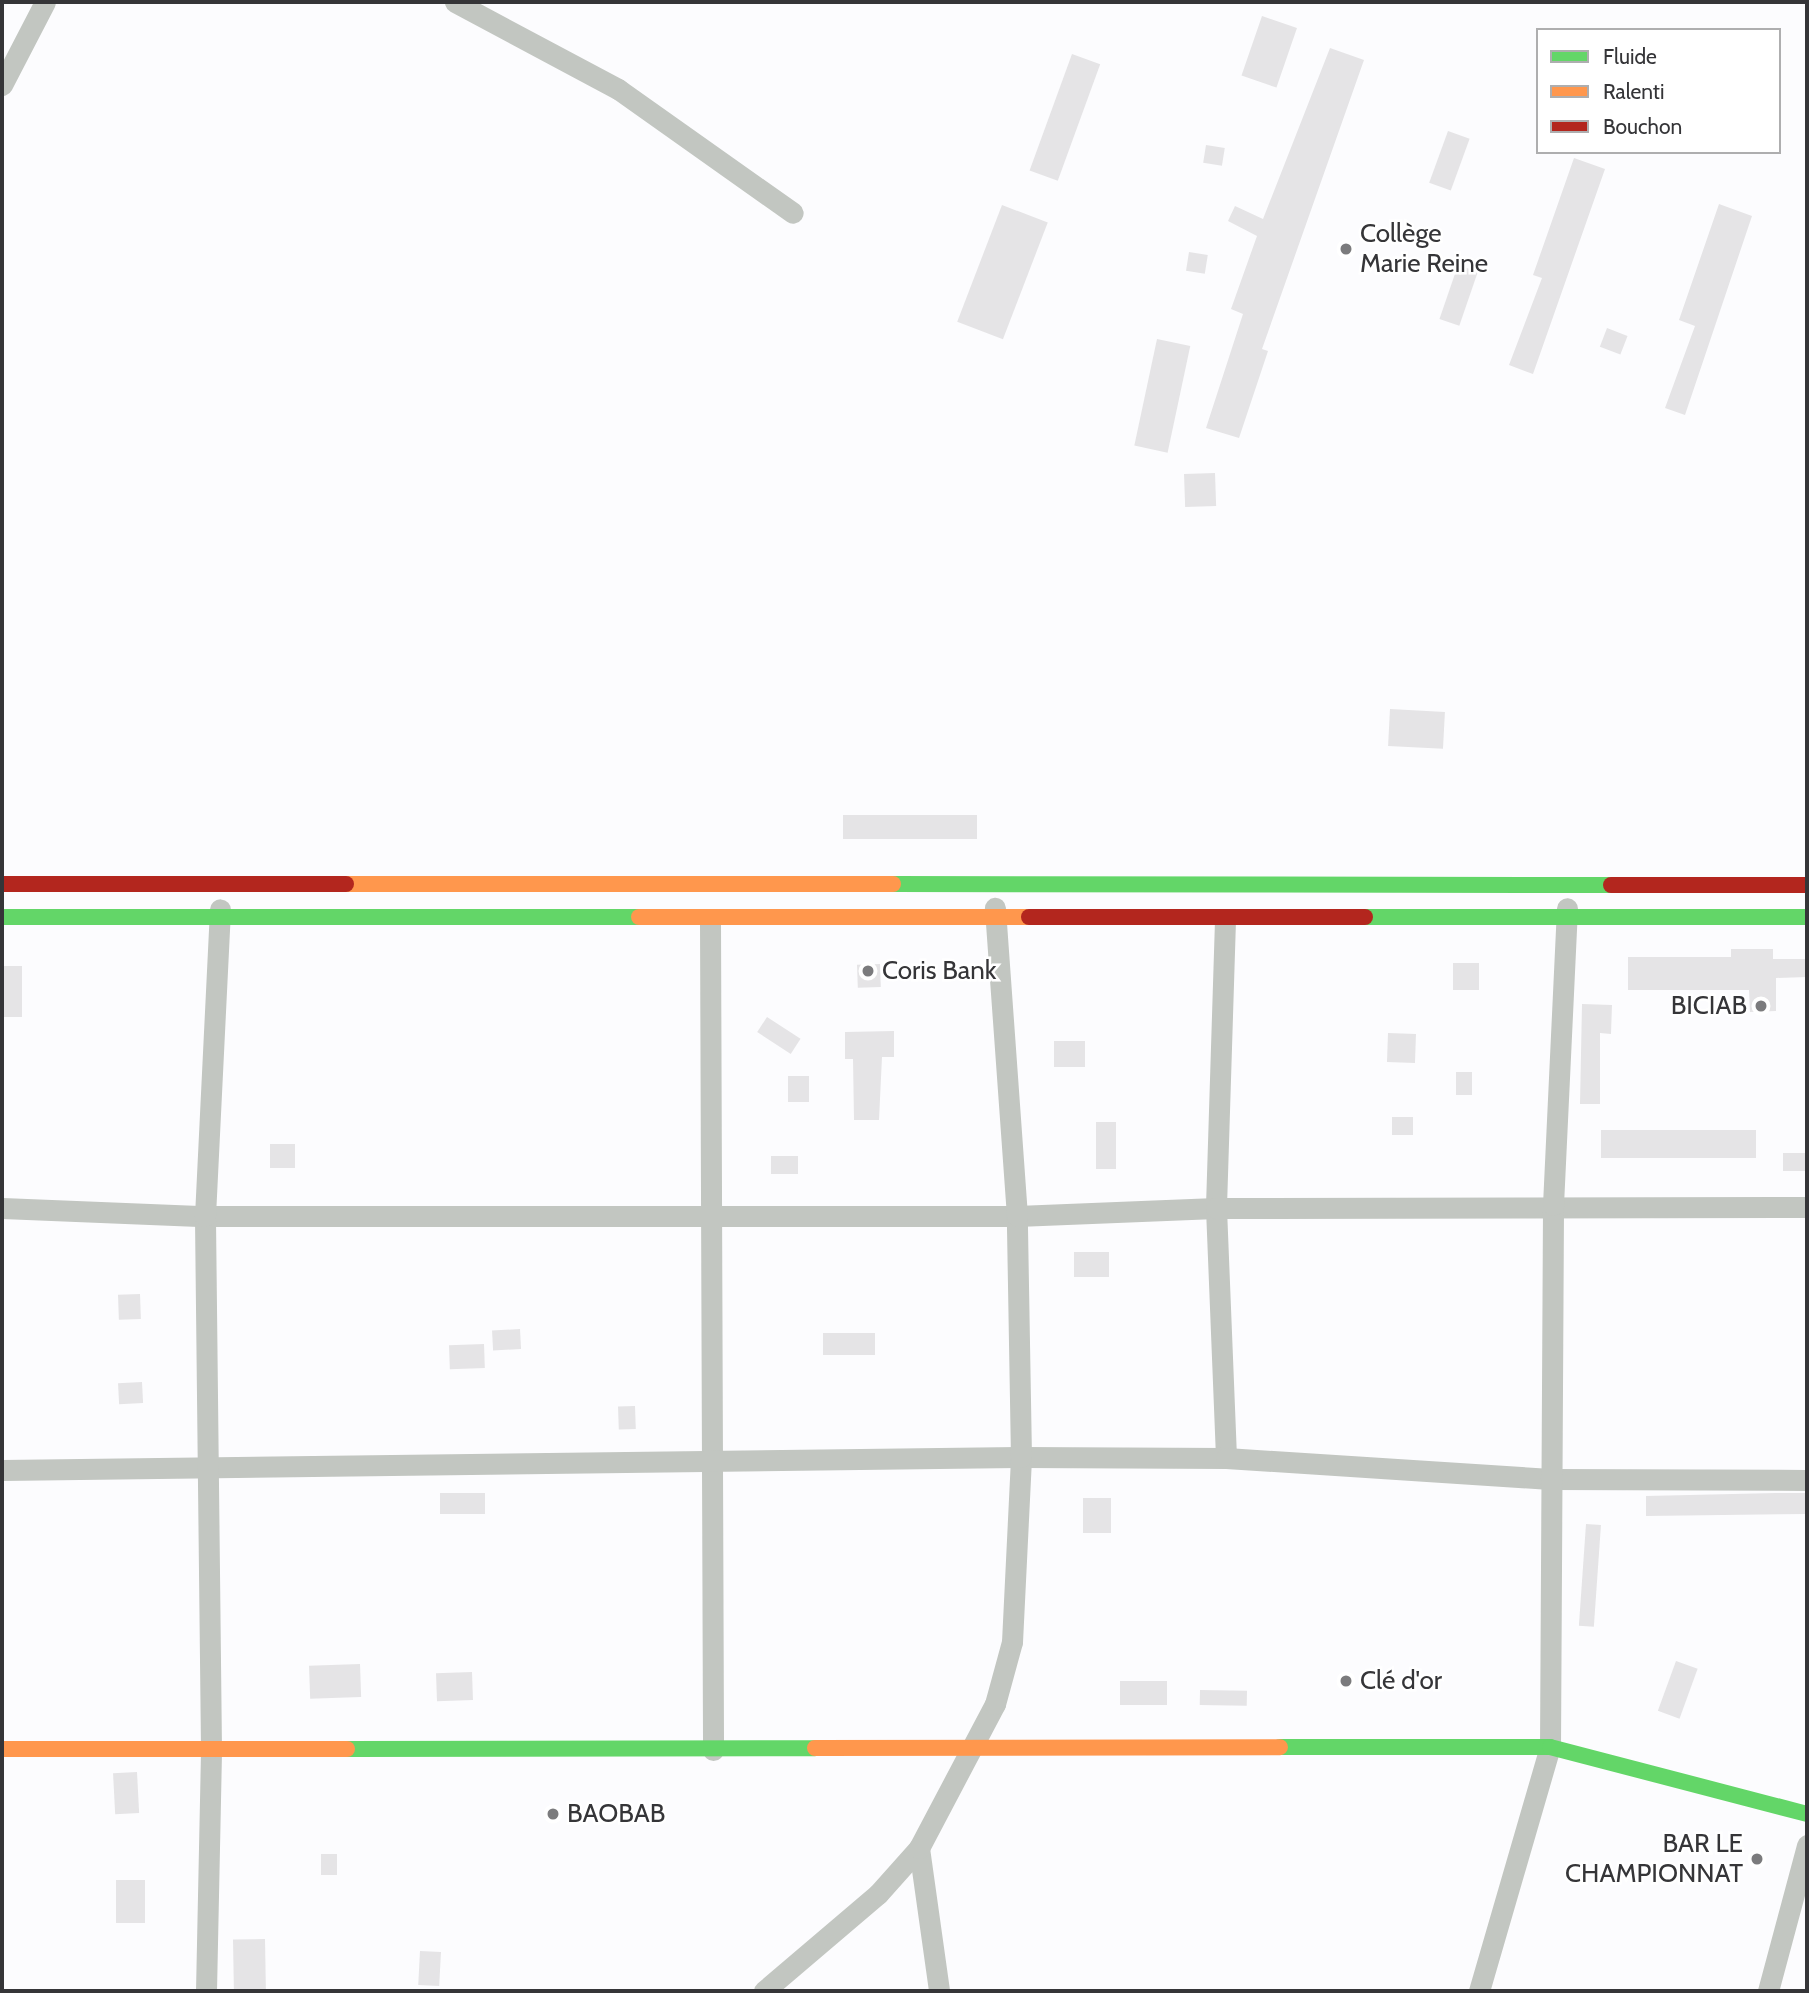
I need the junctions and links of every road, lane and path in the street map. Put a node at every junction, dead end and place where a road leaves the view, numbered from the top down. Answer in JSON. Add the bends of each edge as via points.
{"nodes":[{"id":1,"x":46,"y":2,"type":"edge"},
{"id":2,"x":455,"y":2,"type":"edge"},
{"id":3,"x":2,"y":85,"type":"edge"},
{"id":4,"x":793,"y":213,"type":"dead end"},
{"id":5,"x":221,"y":883,"type":"junction"},
{"id":6,"x":2,"y":884,"type":"edge"},
{"id":7,"x":994,"y":884,"type":"junction"},
{"id":8,"x":1566,"y":885,"type":"junction"},
{"id":9,"x":1807,"y":885,"type":"edge"},
{"id":10,"x":995,"y":916,"type":"junction"},
{"id":11,"x":1807,"y":917,"type":"edge"},
{"id":12,"x":2,"y":918,"type":"edge"},
{"id":13,"x":219,"y":918,"type":"junction"},
{"id":14,"x":1568,"y":918,"type":"junction"},
{"id":15,"x":1225,"y":920,"type":"junction"},
{"id":16,"x":710,"y":921,"type":"junction"},
{"id":17,"x":1553,"y":1205,"type":"junction"},
{"id":18,"x":1807,"y":1207,"type":"edge"},
{"id":19,"x":2,"y":1208,"type":"edge"},
{"id":20,"x":1216,"y":1209,"type":"junction"},
{"id":21,"x":707,"y":1214,"type":"junction"},
{"id":22,"x":205,"y":1216,"type":"junction"},
{"id":23,"x":1017,"y":1216,"type":"junction"},
{"id":24,"x":1021,"y":1457,"type":"junction"},
{"id":25,"x":1226,"y":1458,"type":"junction"},
{"id":26,"x":709,"y":1465,"type":"junction"},
{"id":27,"x":207,"y":1468,"type":"junction"},
{"id":28,"x":2,"y":1470,"type":"edge"},
{"id":29,"x":1550,"y":1479,"type":"junction"},
{"id":30,"x":1807,"y":1480,"type":"edge"},
{"id":31,"x":967,"y":1747,"type":"junction"},
{"id":32,"x":1550,"y":1747,"type":"junction"},
{"id":33,"x":211,"y":1748,"type":"junction"},
{"id":34,"x":2,"y":1749,"type":"edge"},
{"id":35,"x":713,"y":1750,"type":"junction"},
{"id":36,"x":1807,"y":1814,"type":"edge"},
{"id":37,"x":1807,"y":1845,"type":"edge"},
{"id":38,"x":919,"y":1847,"type":"junction"},
{"id":39,"x":206,"y":1991,"type":"edge"},
{"id":40,"x":764,"y":1991,"type":"edge"},
{"id":41,"x":939,"y":1991,"type":"edge"},
{"id":42,"x":1479,"y":1991,"type":"edge"},
{"id":43,"x":1768,"y":1991,"type":"edge"}],
"edges":[{"from":1,"to":3,"type":"street"},
{"from":2,"to":4,"type":"street","via":[[618,89]]},
{"from":5,"to":6,"type":"main road"},
{"from":5,"to":7,"type":"main road"},
{"from":5,"to":13,"type":"street"},
{"from":7,"to":8,"type":"main road"},
{"from":7,"to":10,"type":"street"},
{"from":8,"to":9,"type":"main road"},
{"from":8,"to":14,"type":"street"},
{"from":10,"to":15,"type":"main road"},
{"from":10,"to":16,"type":"main road"},
{"from":10,"to":23,"type":"street"},
{"from":11,"to":14,"type":"main road"},
{"from":12,"to":13,"type":"main road"},
{"from":13,"to":16,"type":"main road"},
{"from":13,"to":22,"type":"street"},
{"from":14,"to":15,"type":"main road"},
{"from":14,"to":17,"type":"street"},
{"from":15,"to":20,"type":"street"},
{"from":16,"to":21,"type":"street"},
{"from":17,"to":18,"type":"street"},
{"from":17,"to":20,"type":"street"},
{"from":17,"to":29,"type":"street"},
{"from":19,"to":22,"type":"street"},
{"from":20,"to":23,"type":"street"},
{"from":20,"to":25,"type":"street"},
{"from":21,"to":22,"type":"street"},
{"from":21,"to":23,"type":"street"},
{"from":21,"to":26,"type":"street"},
{"from":22,"to":27,"type":"street"},
{"from":23,"to":24,"type":"street"},
{"from":24,"to":25,"type":"street"},
{"from":24,"to":26,"type":"street"},
{"from":24,"to":31,"type":"street","via":[[1013,1642],[995,1703]]},
{"from":25,"to":29,"type":"street"},
{"from":26,"to":27,"type":"street"},
{"from":26,"to":35,"type":"street"},
{"from":27,"to":28,"type":"street"},
{"from":27,"to":33,"type":"street"},
{"from":29,"to":30,"type":"street"},
{"from":29,"to":32,"type":"street"},
{"from":31,"to":32,"type":"main road"},
{"from":31,"to":35,"type":"main road"},
{"from":31,"to":38,"type":"street"},
{"from":32,"to":36,"type":"main road"},
{"from":32,"to":42,"type":"street"},
{"from":33,"to":34,"type":"main road"},
{"from":33,"to":35,"type":"main road"},
{"from":33,"to":39,"type":"street"},
{"from":37,"to":43,"type":"street"},
{"from":38,"to":40,"type":"street","via":[[878,1894]]},
{"from":38,"to":41,"type":"street"}]}
